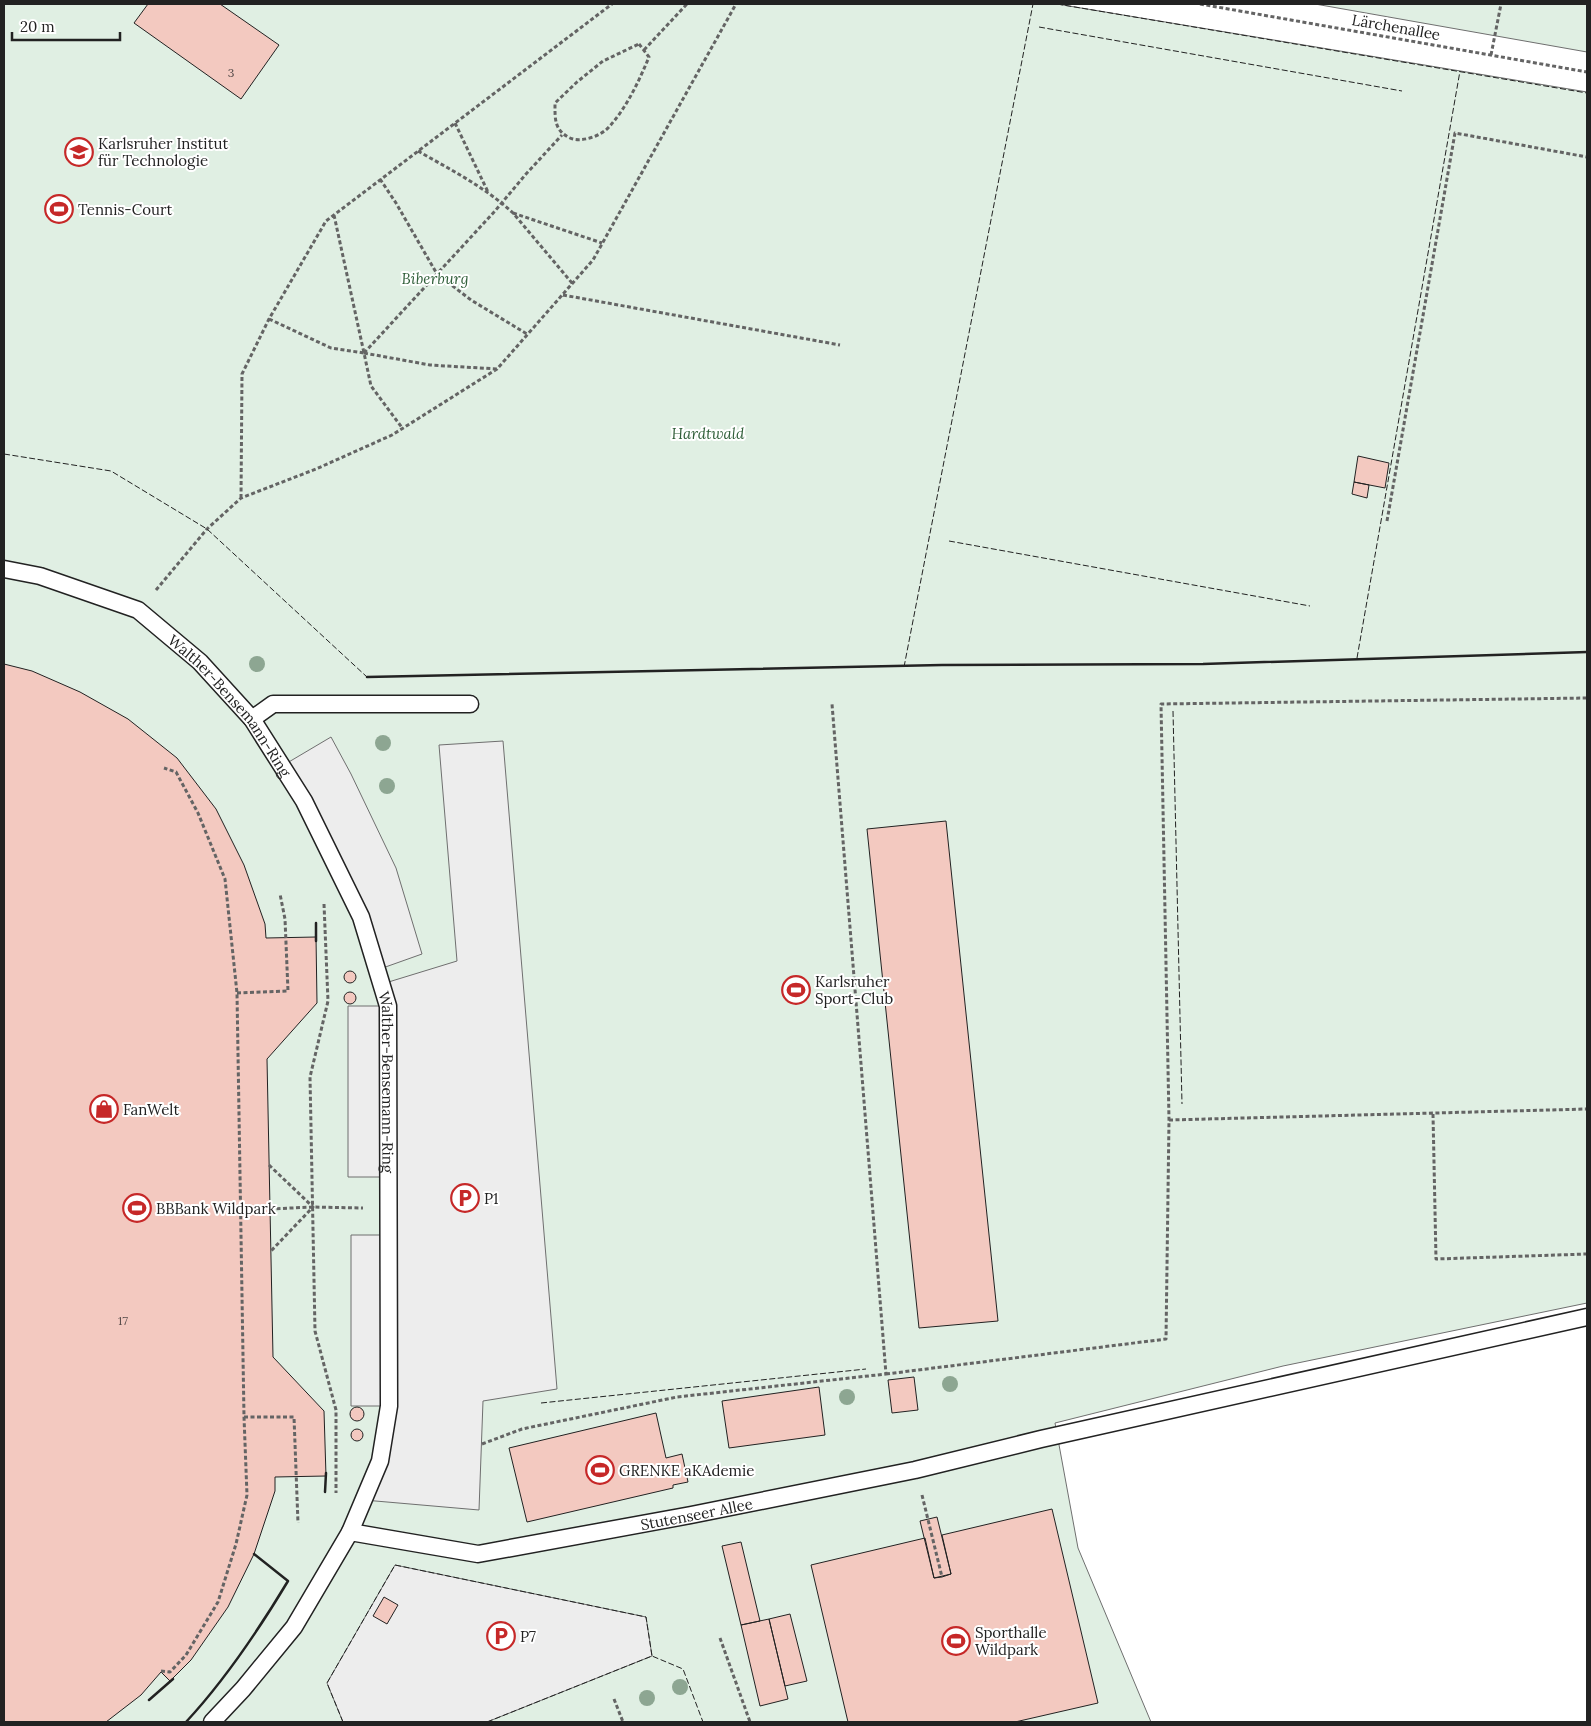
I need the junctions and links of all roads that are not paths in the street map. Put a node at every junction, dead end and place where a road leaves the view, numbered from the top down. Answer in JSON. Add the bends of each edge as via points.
{"nodes":[{"id":1,"x":4,"y":569,"type":"edge"},
{"id":2,"x":470,"y":704,"type":"dead end"},
{"id":3,"x":252,"y":718,"type":"junction"},
{"id":4,"x":1587,"y":1317,"type":"edge"},
{"id":5,"x":350,"y":1532,"type":"junction"},
{"id":6,"x":212,"y":1722,"type":"edge"}],
"edges":[{"from":1,"to":3,"type":"lane","name":"Walther-Bensemann-Ring","via":[[40,576],[138,610],[200,662]]},
{"from":2,"to":3,"type":"lane","via":[[273,704]]},
{"from":3,"to":5,"type":"lane","name":"Walther-Bensemann-Ring","via":[[304,801],[361,917],[388,1006],[389,1406],[380,1461]]},
{"from":4,"to":5,"type":"lane","name":"Stutenseer Allee","via":[[915,1470],[478,1554]]},
{"from":5,"to":6,"type":"lane","name":"Walther-Bensemann-Ring","via":[[294,1627]]}]}
